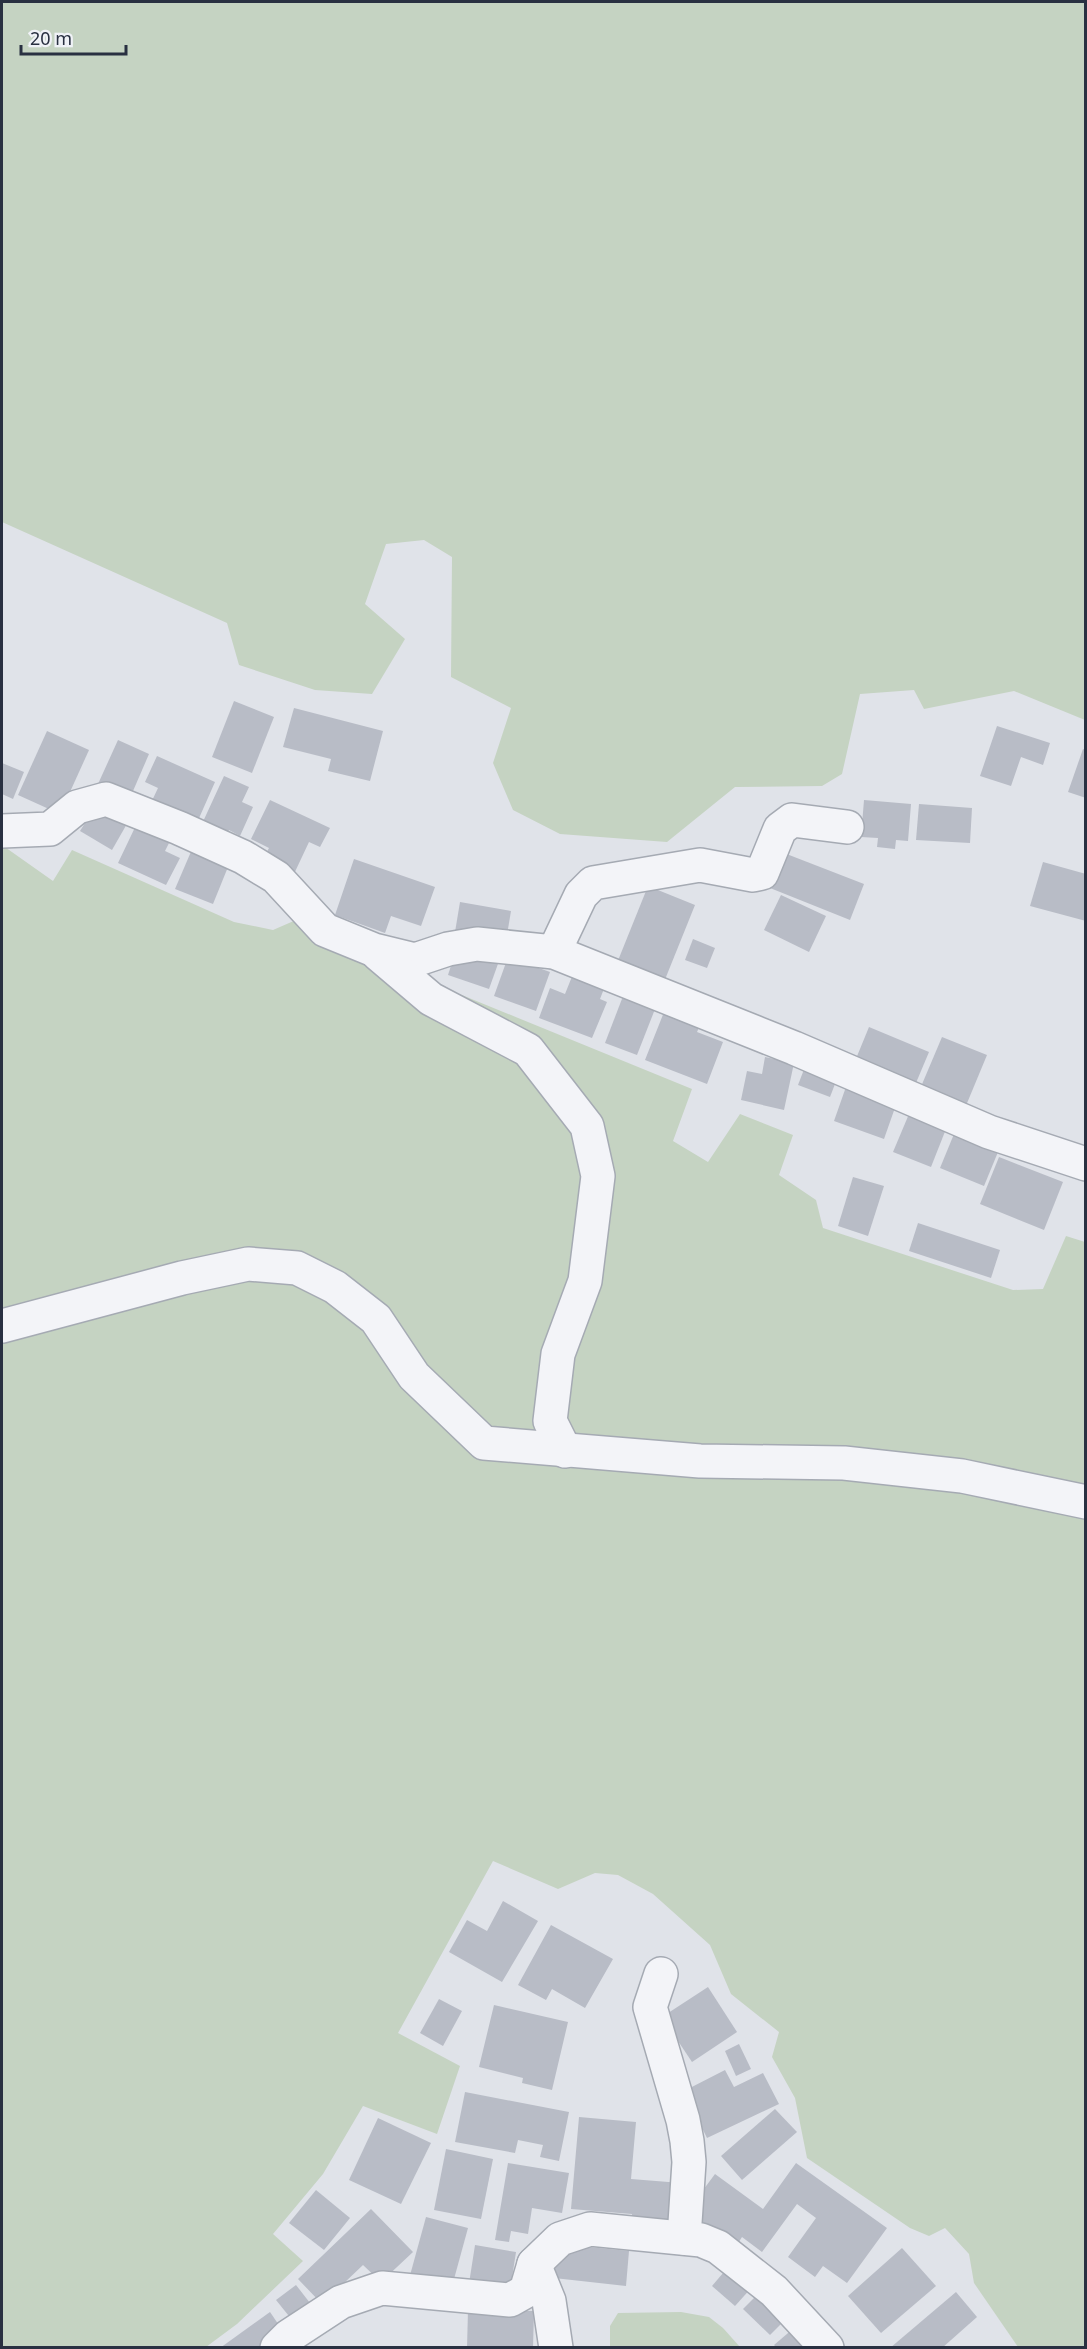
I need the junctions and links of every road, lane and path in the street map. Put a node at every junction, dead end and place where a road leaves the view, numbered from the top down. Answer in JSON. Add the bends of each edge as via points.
{"nodes":[{"id":1,"x":847,"y":827,"type":"dead end"},
{"id":2,"x":2,"y":831,"type":"edge"},
{"id":3,"x":374,"y":950,"type":"junction"},
{"id":4,"x":554,"y":952,"type":"junction"},
{"id":5,"x":1086,"y":1164,"type":"edge"},
{"id":6,"x":2,"y":1326,"type":"edge"},
{"id":7,"x":565,"y":1451,"type":"junction"},
{"id":8,"x":1086,"y":1502,"type":"edge"},
{"id":9,"x":662,"y":1974,"type":"dead end"},
{"id":10,"x":684,"y":2238,"type":"junction"},
{"id":11,"x":534,"y":2264,"type":"junction"},
{"id":12,"x":277,"y":2348,"type":"edge"},
{"id":13,"x":556,"y":2348,"type":"edge"},
{"id":14,"x":827,"y":2348,"type":"edge"}],
"edges":[{"from":1,"to":4,"type":"street","via":[[792,820],[780,829],[762,873],[753,875],[700,865],[593,883],[581,895]]},
{"from":2,"to":3,"type":"street","via":[[51,829],[77,807],[106,799],[243,857],[276,877],[325,930]]},
{"from":3,"to":4,"type":"street","via":[[415,960],[477,944]]},
{"from":3,"to":7,"type":"street","via":[[431,999],[528,1050],[587,1126],[598,1176],[585,1281],[558,1354],[550,1421]]},
{"from":4,"to":5,"type":"street","via":[[794,1048],[989,1132]]},
{"from":6,"to":7,"type":"street","via":[[248,1264],[297,1268],[335,1287],[376,1319],[414,1376],[484,1443]]},
{"from":7,"to":8,"type":"street","via":[[700,1461],[844,1463],[962,1476]]},
{"from":9,"to":10,"type":"street","via":[[650,2007],[687,2140]]},
{"from":10,"to":11,"type":"street","via":[[590,2229],[560,2239]]},
{"from":10,"to":14,"type":"street","via":[[718,2247],[774,2291]]},
{"from":11,"to":12,"type":"street","via":[[526,2291],[510,2300],[382,2288],[341,2302]]},
{"from":11,"to":13,"type":"street","via":[[549,2301]]}]}
